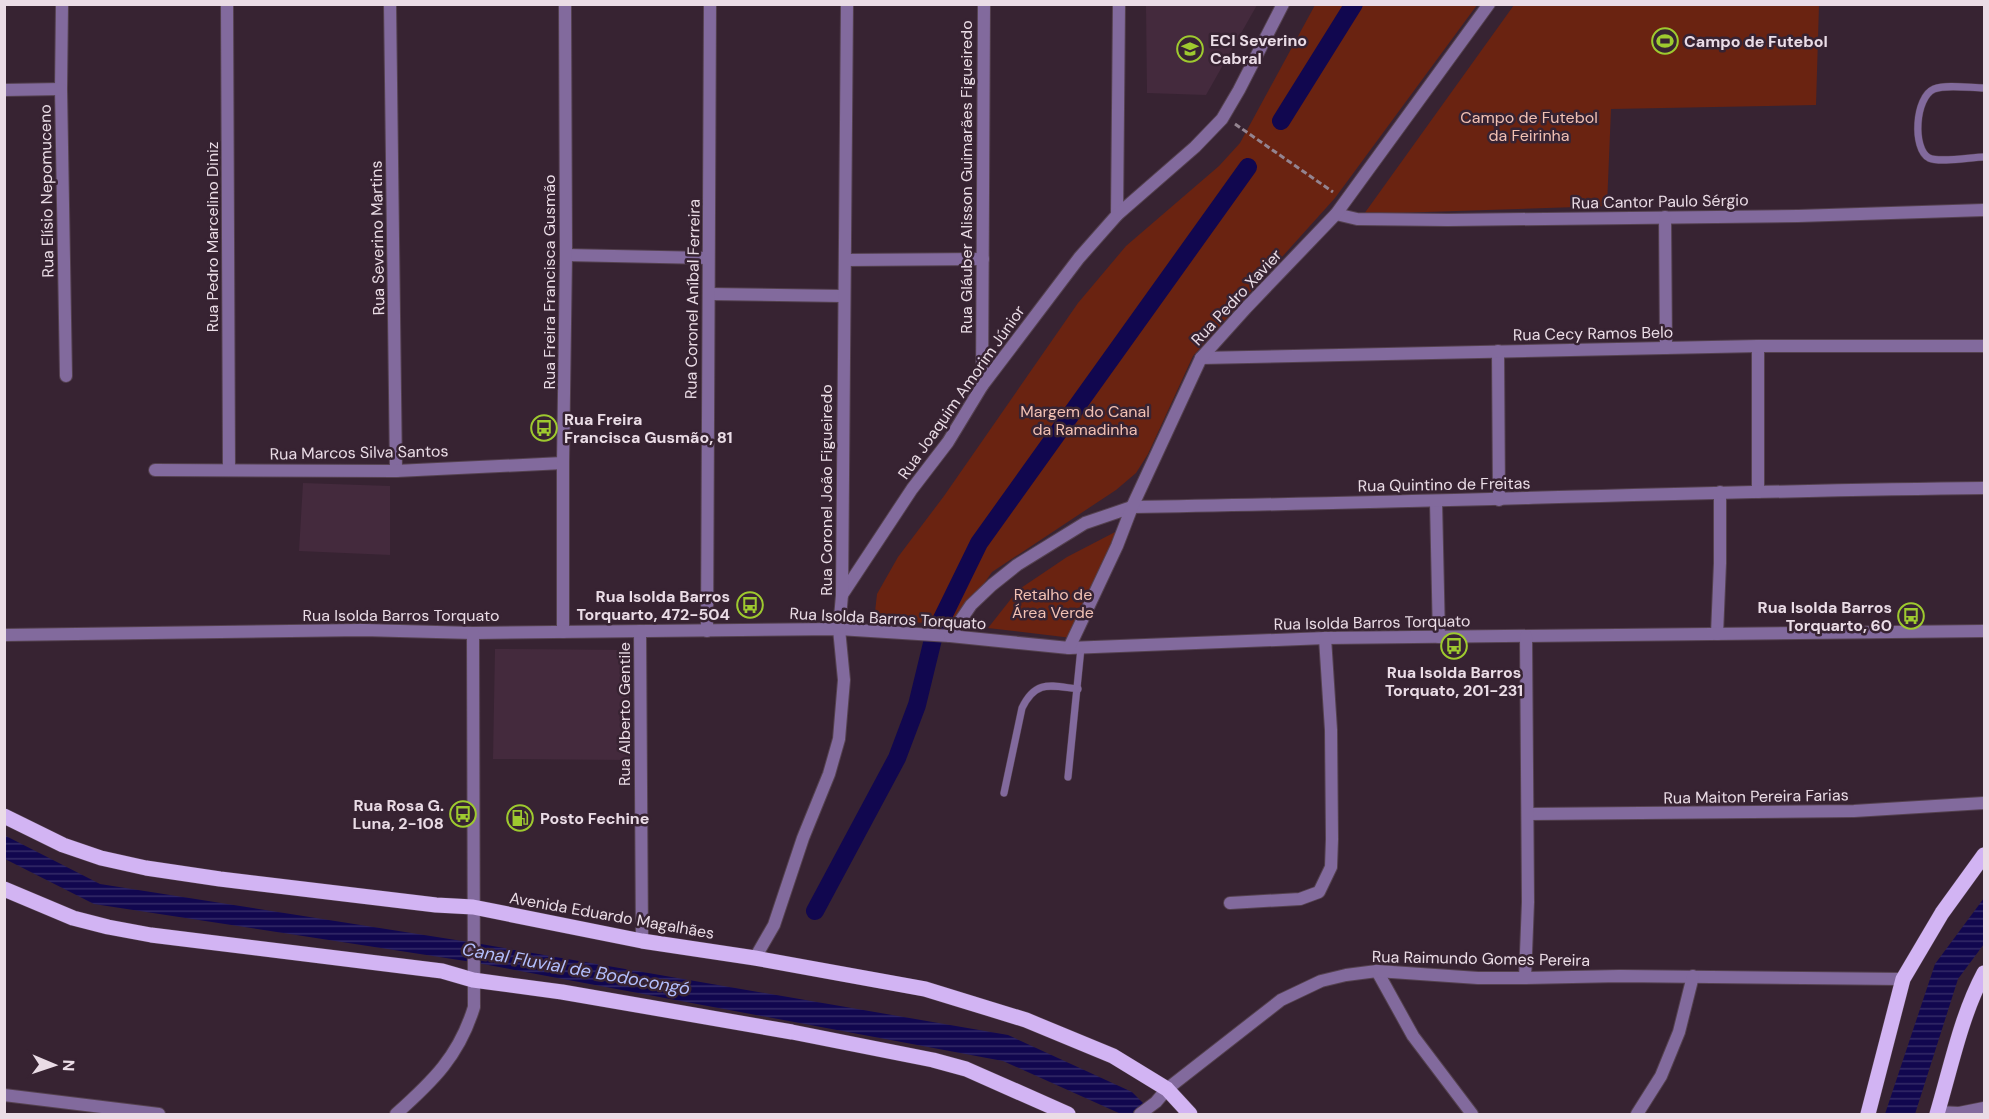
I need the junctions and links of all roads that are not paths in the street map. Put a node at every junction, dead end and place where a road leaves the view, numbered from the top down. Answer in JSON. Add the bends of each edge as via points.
{"nodes":[{"id":1,"x":62,"y":4,"type":"edge"},
{"id":2,"x":227,"y":4,"type":"edge"},
{"id":3,"x":390,"y":4,"type":"edge"},
{"id":4,"x":565,"y":4,"type":"edge"},
{"id":5,"x":710,"y":4,"type":"edge"},
{"id":6,"x":847,"y":4,"type":"edge"},
{"id":7,"x":984,"y":4,"type":"edge"},
{"id":8,"x":1119,"y":4,"type":"edge"},
{"id":9,"x":1283,"y":4,"type":"edge"},
{"id":10,"x":1489,"y":4,"type":"edge"},
{"id":11,"x":1984,"y":88,"type":"edge"},
{"id":12,"x":61,"y":89,"type":"junction"},
{"id":13,"x":4,"y":90,"type":"edge"},
{"id":14,"x":1984,"y":157,"type":"edge"},
{"id":15,"x":1984,"y":210,"type":"edge"},
{"id":16,"x":1336,"y":214,"type":"junction"},
{"id":17,"x":1117,"y":215,"type":"junction"},
{"id":18,"x":1665,"y":217,"type":"junction"},
{"id":19,"x":566,"y":255,"type":"junction"},
{"id":20,"x":708,"y":258,"type":"junction"},
{"id":21,"x":983,"y":259,"type":"junction"},
{"id":22,"x":844,"y":260,"type":"junction"},
{"id":23,"x":709,"y":294,"type":"junction"},
{"id":24,"x":843,"y":296,"type":"junction"},
{"id":25,"x":1758,"y":346,"type":"junction"},
{"id":26,"x":1984,"y":346,"type":"edge"},
{"id":27,"x":1666,"y":348,"type":"junction"},
{"id":28,"x":1498,"y":351,"type":"junction"},
{"id":29,"x":1201,"y":358,"type":"junction"},
{"id":30,"x":66,"y":376,"type":"dead end"},
{"id":31,"x":982,"y":386,"type":"junction"},
{"id":32,"x":563,"y":463,"type":"junction"},
{"id":33,"x":155,"y":470,"type":"dead end"},
{"id":34,"x":229,"y":470,"type":"junction"},
{"id":35,"x":396,"y":471,"type":"junction"},
{"id":36,"x":1984,"y":488,"type":"edge"},
{"id":37,"x":1720,"y":492,"type":"junction"},
{"id":38,"x":1758,"y":492,"type":"junction"},
{"id":39,"x":1499,"y":500,"type":"junction"},
{"id":40,"x":1436,"y":502,"type":"junction"},
{"id":41,"x":1132,"y":507,"type":"junction"},
{"id":42,"x":842,"y":595,"type":"junction"},
{"id":43,"x":839,"y":629,"type":"junction"},
{"id":44,"x":640,"y":631,"type":"junction"},
{"id":45,"x":707,"y":631,"type":"junction"},
{"id":46,"x":563,"y":632,"type":"junction"},
{"id":47,"x":1984,"y":632,"type":"edge"},
{"id":48,"x":473,"y":633,"type":"junction"},
{"id":49,"x":1717,"y":634,"type":"junction"},
{"id":50,"x":4,"y":635,"type":"edge"},
{"id":51,"x":950,"y":636,"type":"junction"},
{"id":52,"x":1526,"y":636,"type":"junction"},
{"id":53,"x":1439,"y":637,"type":"junction"},
{"id":54,"x":1325,"y":638,"type":"junction"},
{"id":55,"x":1075,"y":648,"type":"junction"},
{"id":56,"x":1078,"y":689,"type":"junction"},
{"id":57,"x":1068,"y":777,"type":"dead end"},
{"id":58,"x":1004,"y":793,"type":"dead end"},
{"id":59,"x":1984,"y":803,"type":"edge"},
{"id":60,"x":1528,"y":814,"type":"junction"},
{"id":61,"x":4,"y":816,"type":"edge"},
{"id":62,"x":1984,"y":855,"type":"edge"},
{"id":63,"x":4,"y":889,"type":"edge"},
{"id":64,"x":1230,"y":903,"type":"dead end"},
{"id":65,"x":473,"y":907,"type":"junction"},
{"id":66,"x":642,"y":941,"type":"junction"},
{"id":67,"x":754,"y":958,"type":"junction"},
{"id":68,"x":1377,"y":971,"type":"junction"},
{"id":69,"x":473,"y":973,"type":"junction"},
{"id":70,"x":1984,"y":973,"type":"edge"},
{"id":71,"x":1693,"y":976,"type":"junction"},
{"id":72,"x":1525,"y":978,"type":"junction"},
{"id":73,"x":1903,"y":979,"type":"junction"},
{"id":74,"x":1167,"y":1089,"type":"junction"},
{"id":75,"x":4,"y":1095,"type":"edge"},
{"id":76,"x":1984,"y":1108,"type":"edge"},
{"id":77,"x":1938,"y":1113,"type":"edge"},
{"id":78,"x":159,"y":1114,"type":"edge"},
{"id":79,"x":396,"y":1114,"type":"edge"},
{"id":80,"x":1068,"y":1114,"type":"edge"},
{"id":81,"x":1140,"y":1114,"type":"edge"},
{"id":82,"x":1190,"y":1114,"type":"edge"},
{"id":83,"x":1472,"y":1114,"type":"edge"},
{"id":84,"x":1637,"y":1114,"type":"edge"},
{"id":85,"x":1868,"y":1114,"type":"edge"}],
"edges":[{"from":1,"to":12,"type":"street","name":"Rua Elísio Nepomuceno"},
{"from":2,"to":34,"type":"street","name":"Rua Pedro Marcelino Diniz"},
{"from":3,"to":35,"type":"street","name":"Rua Severino Martins"},
{"from":4,"to":19,"type":"street","name":"Rua Freira Francisca Gusmão"},
{"from":5,"to":20,"type":"street","name":"Rua Coronel Aníbal Ferreira"},
{"from":6,"to":22,"type":"street","name":"Rua Coronel João Figueiredo"},
{"from":7,"to":21,"type":"street","name":"Rua Gláuber Alisson Guimarães Figueiredo"},
{"from":8,"to":17,"type":"street"},
{"from":9,"to":17,"type":"street","name":"Rua Joaquim Amorim Júnior","via":[[1224,116],[1195,147]]},
{"from":10,"to":16,"type":"street","name":"Rua Pedro Xavier"},
{"from":11,"to":14,"type":"lane","via":[[1939,87],[1926,95],[1919,109],[1919,143],[1930,158]]},
{"from":12,"to":13,"type":"street"},
{"from":12,"to":30,"type":"street","name":"Rua Elísio Nepomuceno"},
{"from":15,"to":18,"type":"street","name":"Rua Cantor Paulo Sérgio"},
{"from":16,"to":18,"type":"street","name":"Rua Cantor Paulo Sérgio","via":[[1377,220]]},
{"from":16,"to":29,"type":"street","name":"Rua Pedro Xavier"},
{"from":17,"to":31,"type":"street","name":"Rua Joaquim Amorim Júnior","via":[[1079,258]]},
{"from":18,"to":27,"type":"street"},
{"from":19,"to":20,"type":"street"},
{"from":19,"to":32,"type":"street","name":"Rua Freira Francisca Gusmão"},
{"from":20,"to":23,"type":"street","name":"Rua Coronel Aníbal Ferreira"},
{"from":21,"to":22,"type":"street"},
{"from":21,"to":31,"type":"street","name":"Rua Gláuber Alisson Guimarães Figueiredo"},
{"from":22,"to":24,"type":"street","name":"Rua Coronel João Figueiredo"},
{"from":23,"to":24,"type":"street"},
{"from":23,"to":45,"type":"street","name":"Rua Coronel Aníbal Ferreira"},
{"from":24,"to":42,"type":"street","name":"Rua Coronel João Figueiredo"},
{"from":25,"to":26,"type":"street","name":"Rua Cecy Ramos Belo"},
{"from":25,"to":27,"type":"street","name":"Rua Cecy Ramos Belo"},
{"from":25,"to":38,"type":"street"},
{"from":27,"to":28,"type":"street","name":"Rua Cecy Ramos Belo"},
{"from":28,"to":29,"type":"street","name":"Rua Cecy Ramos Belo"},
{"from":28,"to":39,"type":"street"},
{"from":29,"to":41,"type":"street","name":"Rua Pedro Xavier"},
{"from":31,"to":42,"type":"street","name":"Rua Joaquim Amorim Júnior"},
{"from":32,"to":35,"type":"street","name":"Rua Marcos Silva Santos"},
{"from":32,"to":46,"type":"street","name":"Rua Freira Francisca Gusmão"},
{"from":33,"to":34,"type":"street","name":"Rua Marcos Silva Santos"},
{"from":34,"to":35,"type":"street","name":"Rua Marcos Silva Santos"},
{"from":36,"to":38,"type":"street","name":"Rua Quintino de Freitas"},
{"from":37,"to":38,"type":"street","name":"Rua Quintino de Freitas"},
{"from":37,"to":39,"type":"street","name":"Rua Quintino de Freitas"},
{"from":37,"to":49,"type":"street"},
{"from":39,"to":40,"type":"street","name":"Rua Quintino de Freitas"},
{"from":40,"to":41,"type":"street","name":"Rua Quintino de Freitas"},
{"from":40,"to":53,"type":"street"},
{"from":41,"to":51,"type":"street","name":"Rua Quintino de Freitas","via":[[1086,523],[1017,565],[971,606]]},
{"from":41,"to":55,"type":"street","name":"Rua Pedro Xavier"},
{"from":42,"to":43,"type":"street","name":"Rua Coronel João Figueiredo"},
{"from":43,"to":45,"type":"street","name":"Rua Isolda Barros Torquato"},
{"from":43,"to":51,"type":"street","name":"Rua Isolda Barros Torquato"},
{"from":43,"to":67,"type":"street","name":"Rua Coronel João Figueiredo","via":[[844,680],[839,739],[774,925]]},
{"from":44,"to":45,"type":"street","name":"Rua Isolda Barros Torquato"},
{"from":44,"to":46,"type":"street","name":"Rua Isolda Barros Torquato"},
{"from":44,"to":66,"type":"street","name":"Rua Alberto Gentile"},
{"from":46,"to":48,"type":"street","name":"Rua Isolda Barros Torquato"},
{"from":47,"to":49,"type":"street","name":"Rua Isolda Barros Torquato"},
{"from":48,"to":50,"type":"street","name":"Rua Isolda Barros Torquato","via":[[363,630]]},
{"from":48,"to":65,"type":"street"},
{"from":49,"to":52,"type":"street","name":"Rua Isolda Barros Torquato"},
{"from":51,"to":55,"type":"street","name":"Rua Isolda Barros Torquato"},
{"from":52,"to":53,"type":"street","name":"Rua Isolda Barros Torquato"},
{"from":52,"to":60,"type":"street"},
{"from":53,"to":54,"type":"street","name":"Rua Isolda Barros Torquato"},
{"from":54,"to":55,"type":"street","name":"Rua Isolda Barros Torquato"},
{"from":54,"to":64,"type":"street","via":[[1331,730],[1331,867],[1319,892],[1300,899]]},
{"from":55,"to":56,"type":"lane"},
{"from":56,"to":57,"type":"lane"},
{"from":56,"to":58,"type":"lane","via":[[1047,686],[1034,690],[1026,700]]},
{"from":59,"to":60,"type":"street","name":"Rua Maiton Pereira Farias","via":[[1854,811]]},
{"from":60,"to":72,"type":"street"},
{"from":61,"to":65,"type":"main road","name":"Avenida Eduardo Magalhães","via":[[63,845],[146,868]]},
{"from":62,"to":73,"type":"main road","via":[[1942,913]]},
{"from":63,"to":69,"type":"main road","via":[[73,918],[151,935]]},
{"from":65,"to":66,"type":"main road","name":"Avenida Eduardo Magalhães"},
{"from":65,"to":69,"type":"street"},
{"from":66,"to":67,"type":"main road","name":"Avenida Eduardo Magalhães"},
{"from":67,"to":74,"type":"main road","name":"Avenida Eduardo Magalhães","via":[[925,989],[976,1004],[1071,1037],[1113,1056]]},
{"from":68,"to":72,"type":"street","name":"Rua Raimundo Gomes Pereira"},
{"from":68,"to":74,"type":"street","name":"Rua Raimundo Gomes Pereira","via":[[1320,981],[1281,999]]},
{"from":68,"to":83,"type":"street","via":[[1413,1036]]},
{"from":69,"to":79,"type":"street","via":[[474,1007],[453,1057]]},
{"from":69,"to":80,"type":"main road","via":[[933,1060],[975,1073]]},
{"from":70,"to":77,"type":"main road"},
{"from":71,"to":72,"type":"street","name":"Rua Raimundo Gomes Pereira"},
{"from":71,"to":73,"type":"street","name":"Rua Raimundo Gomes Pereira"},
{"from":71,"to":84,"type":"street","via":[[1680,1032],[1661,1076]]},
{"from":73,"to":85,"type":"main road"},
{"from":74,"to":81,"type":"street","name":"Rua Raimundo Gomes Pereira"},
{"from":74,"to":82,"type":"main road","name":"Avenida Eduardo Magalhães"},
{"from":75,"to":78,"type":"street"},
{"from":76,"to":77,"type":"street"}]}
